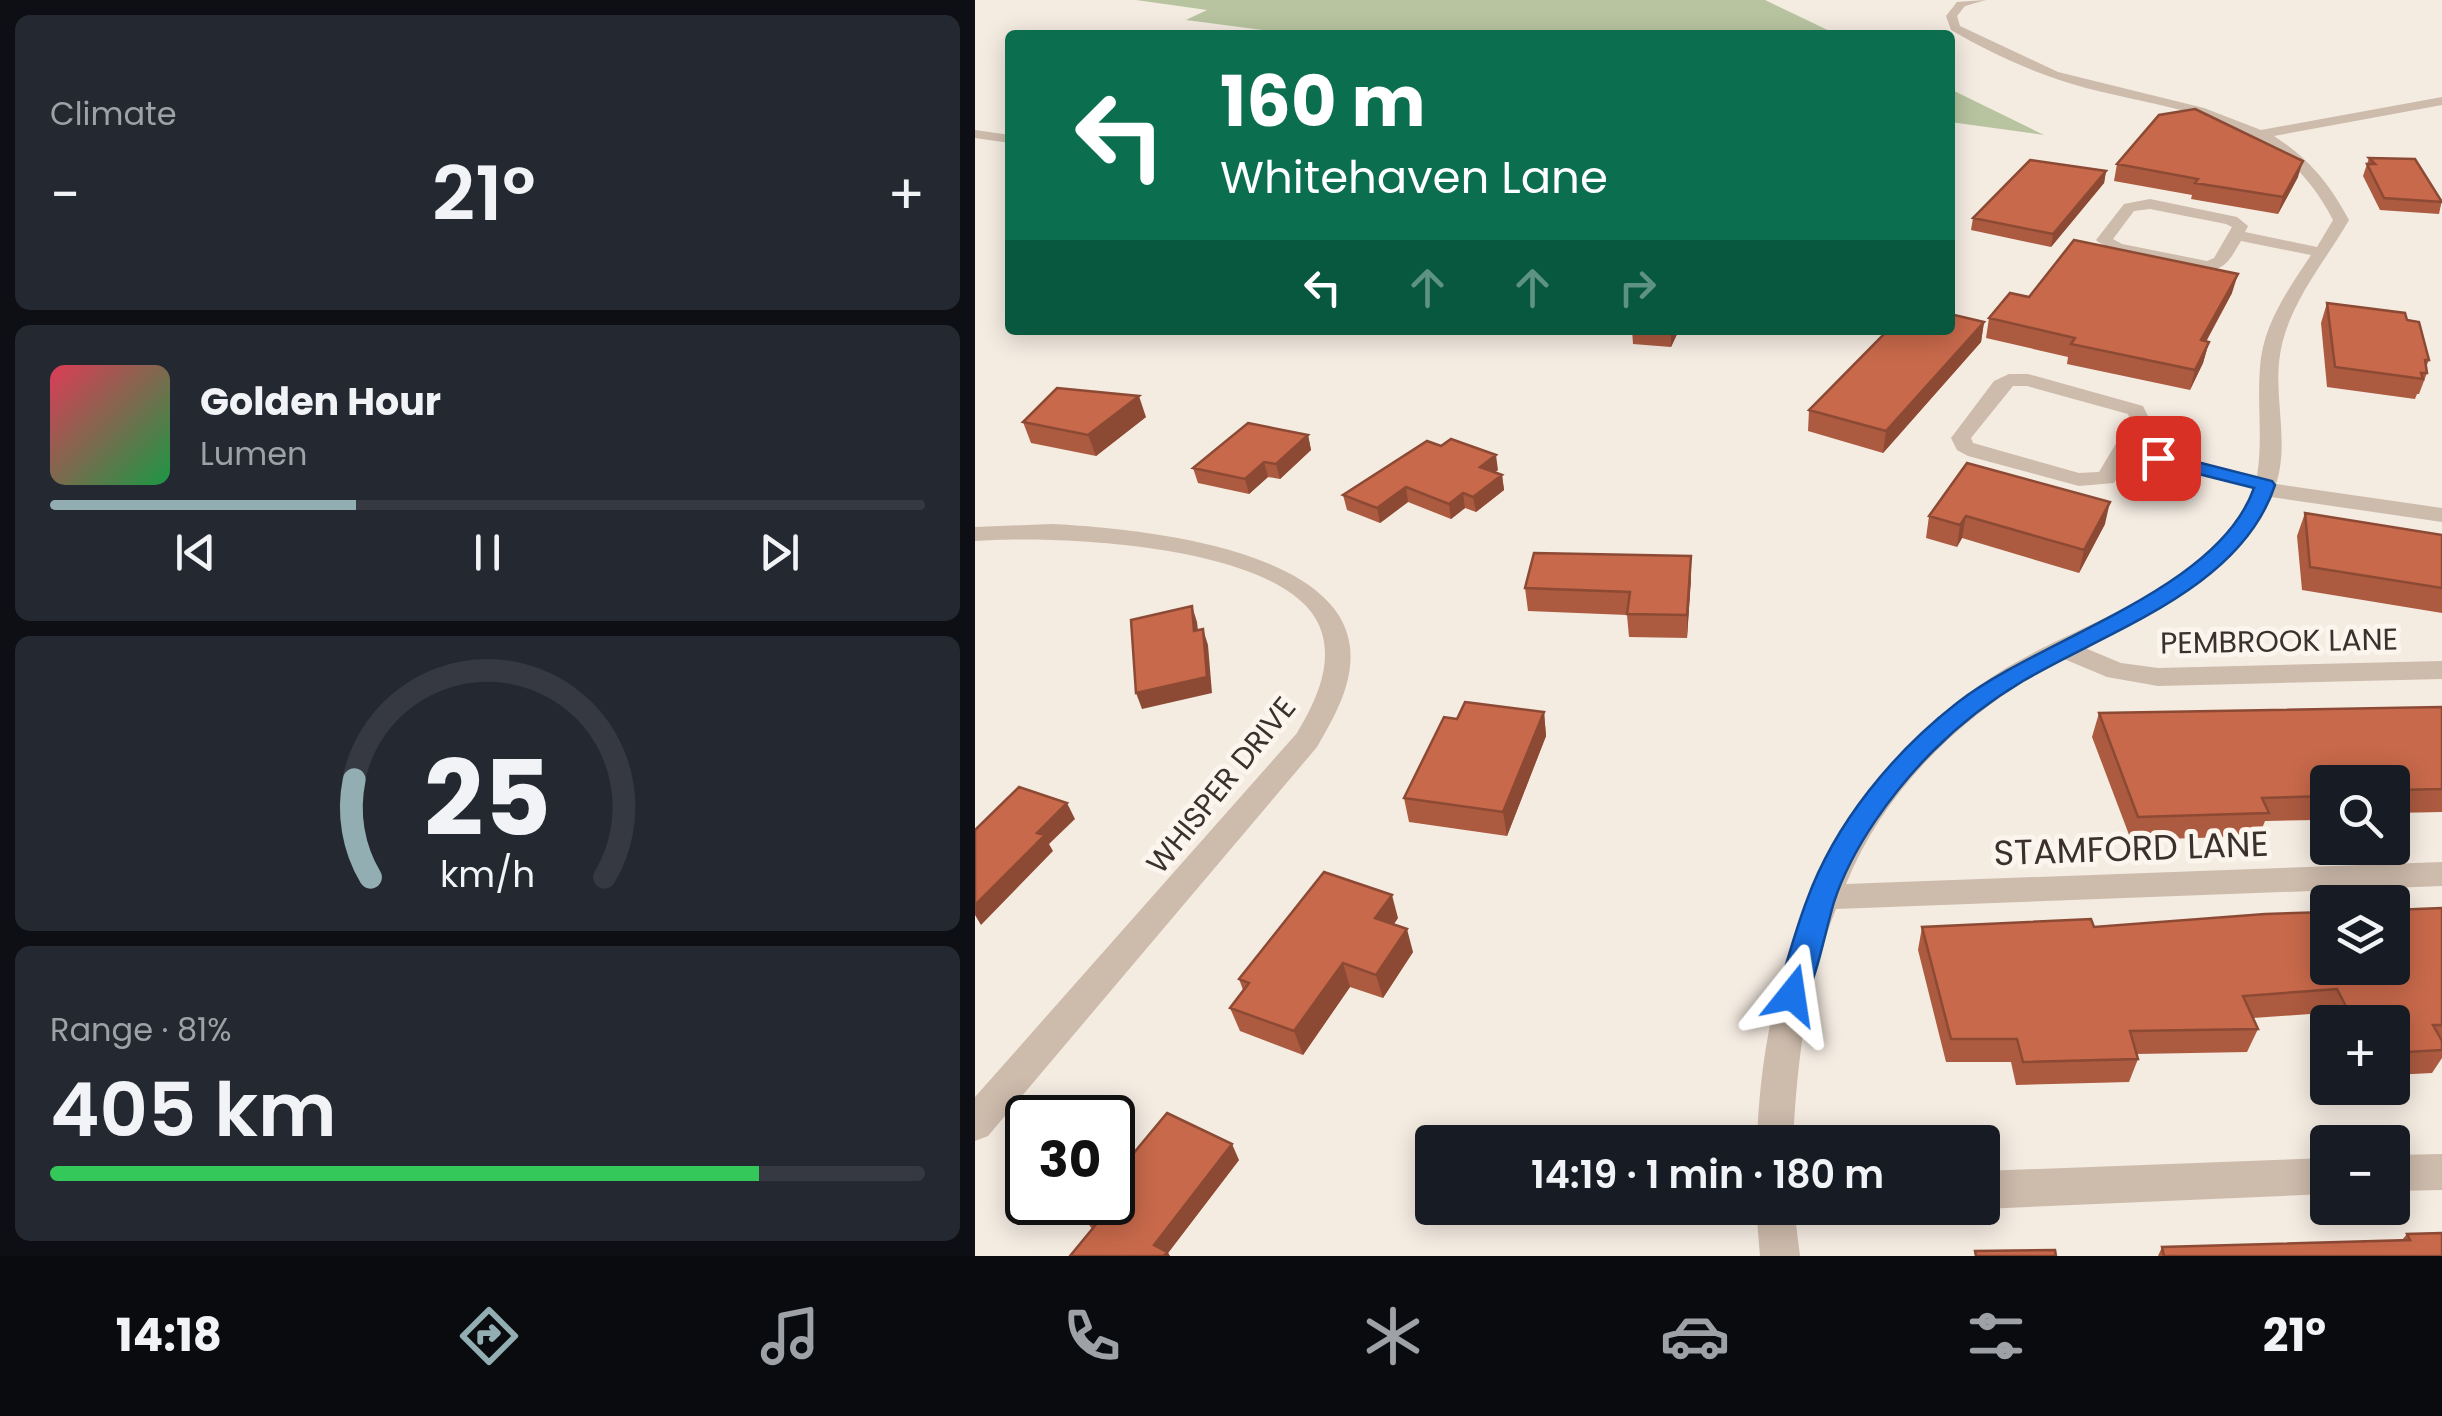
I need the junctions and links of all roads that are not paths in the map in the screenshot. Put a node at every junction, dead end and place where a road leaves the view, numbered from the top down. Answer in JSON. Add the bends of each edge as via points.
{"nodes":[{"id":1,"x":1981,"y":0,"type":"edge"},
{"id":2,"x":2442,"y":101,"type":"edge"},
{"id":3,"x":975,"y":134,"type":"edge"},
{"id":4,"x":2261,"y":134,"type":"junction"},
{"id":5,"x":1005,"y":138,"type":"edge"},
{"id":6,"x":2236,"y":234,"type":"junction"},
{"id":7,"x":2324,"y":253,"type":"junction"},
{"id":8,"x":2124,"y":449,"type":"junction"},
{"id":9,"x":2264,"y":487,"type":"junction"},
{"id":10,"x":2442,"y":515,"type":"edge"},
{"id":11,"x":975,"y":534,"type":"edge"},
{"id":12,"x":2063,"y":649,"type":"junction"},
{"id":13,"x":2442,"y":670,"type":"edge"},
{"id":14,"x":2442,"y":874,"type":"edge"},
{"id":15,"x":1822,"y":897,"type":"junction"},
{"id":16,"x":975,"y":1124,"type":"edge"},
{"id":17,"x":1776,"y":1125,"type":"edge"},
{"id":18,"x":2442,"y":1172,"type":"edge"},
{"id":19,"x":2410,"y":1173,"type":"edge"},
{"id":20,"x":2310,"y":1177,"type":"edge"},
{"id":21,"x":2000,"y":1189,"type":"edge"},
{"id":22,"x":1777,"y":1225,"type":"edge"},
{"id":23,"x":1780,"y":1256,"type":"edge"}],
"edges":[{"from":1,"to":4,"type":"street","via":[[1961,4],[1951,16],[1955,28],[1991,49],[2033,68]]},
{"from":2,"to":4,"type":"street"},
{"from":3,"to":5,"type":"street"},
{"from":4,"to":7,"type":"street","via":[[2304,162],[2331,192],[2341,220]]},
{"from":6,"to":6,"type":"street","via":[[2219,262],[2209,266],[2104,240],[2129,207],[2139,204],[2231,220],[2240,226]]},
{"from":6,"to":7,"type":"street"},
{"from":7,"to":9,"type":"street","via":[[2274,340],[2274,431]]},
{"from":8,"to":8,"type":"street","via":[[2106,478],[2086,482],[1975,452],[1961,438],[2001,384],[2022,379],[2136,410],[2141,420]]},
{"from":8,"to":9,"type":"street"},
{"from":9,"to":10,"type":"street"},
{"from":9,"to":12,"type":"street","via":[[2248,520],[2207,564],[2122,621]]},
{"from":11,"to":16,"type":"street","name":"WHISPER DRIVE","via":[[1109,532],[1270,571],[1319,605],[1338,638],[1340,656],[1331,697],[1307,740]]},
{"from":12,"to":13,"type":"street","name":"PEMBROOK LANE","via":[[2117,671],[2158,678]]},
{"from":12,"to":15,"type":"street","via":[[1967,707],[1925,744],[1851,839]]},
{"from":14,"to":15,"type":"street","name":"STAMFORD LANE"},
{"from":15,"to":17,"type":"street","via":[[1784,1030]]},
{"from":18,"to":19,"type":"street"},
{"from":20,"to":21,"type":"street"},
{"from":22,"to":23,"type":"street"}]}
